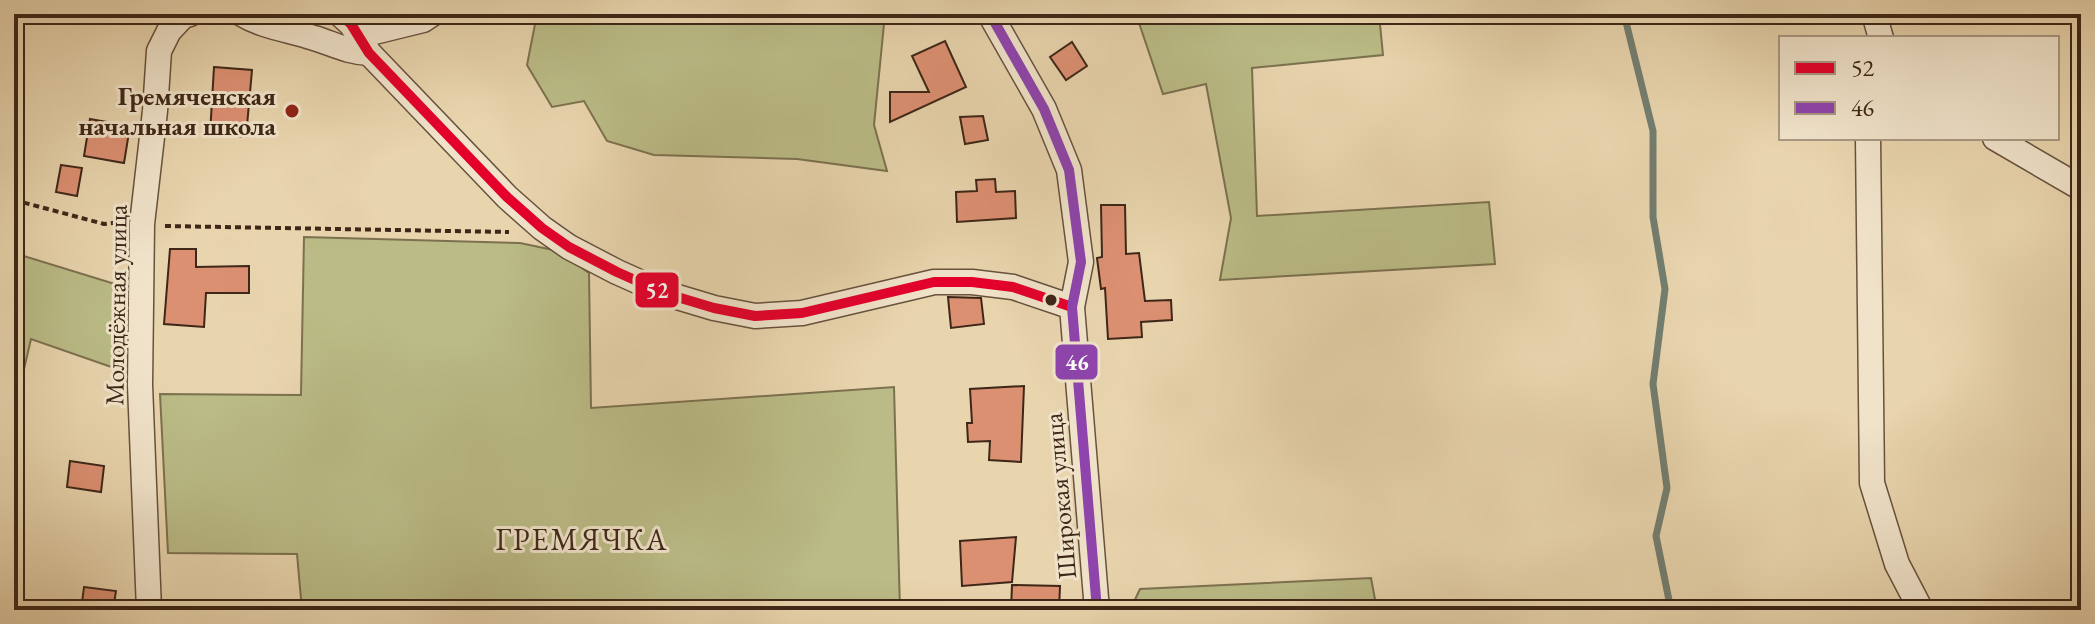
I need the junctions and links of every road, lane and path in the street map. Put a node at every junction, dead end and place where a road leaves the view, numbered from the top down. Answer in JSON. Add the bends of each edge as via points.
{"nodes":[{"id":1,"x":190,"y":14,"type":"edge"},
{"id":2,"x":340,"y":14,"type":"edge"},
{"id":3,"x":432,"y":14,"type":"edge"},
{"id":4,"x":990,"y":14,"type":"edge"},
{"id":5,"x":1873,"y":14,"type":"edge"},
{"id":6,"x":239,"y":15,"type":"edge"},
{"id":7,"x":1871,"y":36,"type":"edge"},
{"id":8,"x":1880,"y":36,"type":"edge"},
{"id":9,"x":364,"y":44,"type":"junction"},
{"id":10,"x":1868,"y":140,"type":"edge"},
{"id":11,"x":1998,"y":140,"type":"edge"},
{"id":12,"x":2081,"y":188,"type":"edge"},
{"id":13,"x":14,"y":200,"type":"edge"},
{"id":14,"x":142,"y":224,"type":"junction"},
{"id":15,"x":542,"y":228,"type":"junction"},
{"id":16,"x":1072,"y":307,"type":"junction"},
{"id":17,"x":149,"y":610,"type":"edge"},
{"id":18,"x":1097,"y":610,"type":"edge"},
{"id":19,"x":1921,"y":610,"type":"edge"}],
"edges":[{"from":1,"to":14,"type":"street","name":"Молодёжная улица","via":[[169,31],[159,51]]},
{"from":2,"to":9,"type":"street"},
{"from":3,"to":9,"type":"street"},
{"from":4,"to":16,"type":"street","name":"Широкая улица","via":[[1044,109],[1069,170],[1081,262]]},
{"from":5,"to":7,"type":"street"},
{"from":5,"to":8,"type":"street"},
{"from":6,"to":9,"type":"street","via":[[352,52]]},
{"from":9,"to":15,"type":"street"},
{"from":10,"to":19,"type":"street","via":[[1872,483],[1897,564]]},
{"from":11,"to":12,"type":"street"},
{"from":13,"to":14,"type":"path","via":[[104,224]]},
{"from":14,"to":15,"type":"path","via":[[525,233]]},
{"from":14,"to":17,"type":"street","name":"Молодёжная улица","via":[[140,385]]},
{"from":15,"to":16,"type":"street","via":[[569,247],[664,293],[755,316],[802,313],[934,282],[1013,287]]},
{"from":16,"to":18,"type":"street","name":"Широкая улица"}]}
